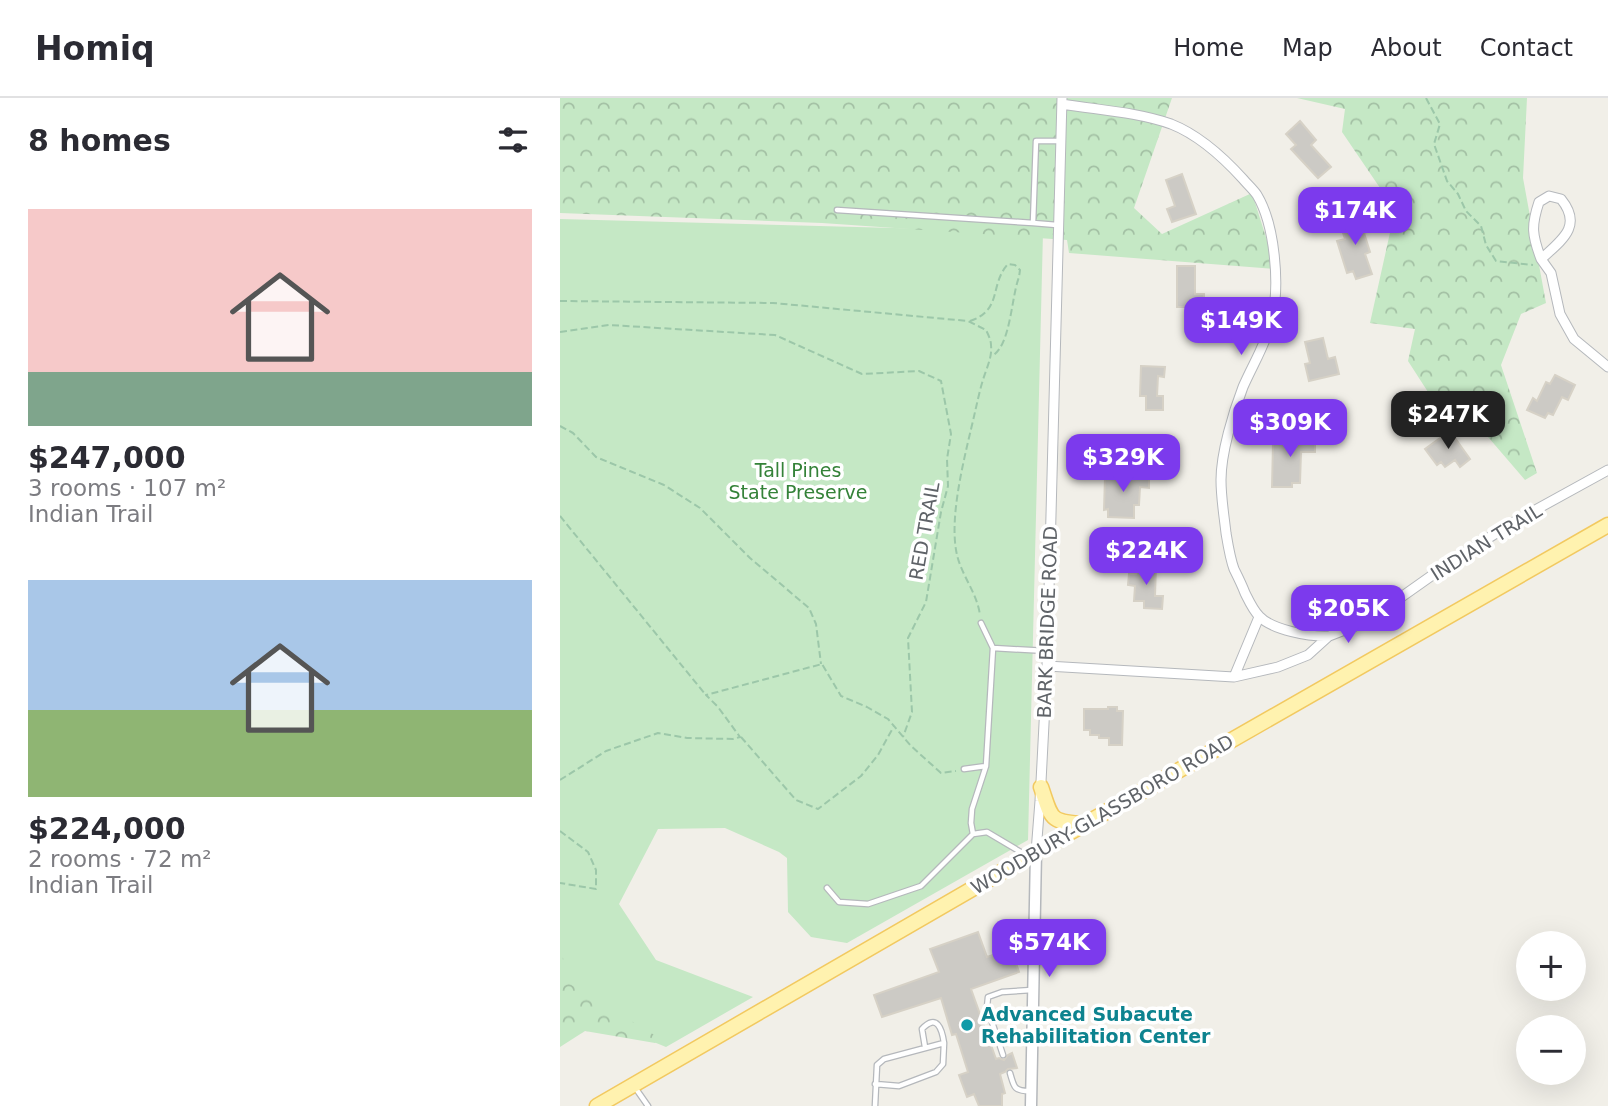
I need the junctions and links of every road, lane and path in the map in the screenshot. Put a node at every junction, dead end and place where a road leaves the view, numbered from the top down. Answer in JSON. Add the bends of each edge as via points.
{"nodes":[{"id":1,"x":1426,"y":98,"type":"edge"},
{"id":2,"x":1062,"y":101,"type":"edge"},
{"id":3,"x":1060,"y":141,"type":"junction"},
{"id":4,"x":837,"y":210,"type":"dead end"},
{"id":5,"x":1032,"y":223,"type":"junction"},
{"id":6,"x":1058,"y":225,"type":"junction"},
{"id":7,"x":1541,"y":263,"type":"junction"},
{"id":8,"x":560,"y":301,"type":"edge"},
{"id":9,"x":968,"y":321,"type":"junction"},
{"id":10,"x":560,"y":332,"type":"edge"},
{"id":11,"x":991,"y":356,"type":"junction"},
{"id":12,"x":1608,"y":367,"type":"edge"},
{"id":13,"x":560,"y":426,"type":"edge"},
{"id":14,"x":1608,"y":470,"type":"edge"},
{"id":15,"x":560,"y":516,"type":"edge"},
{"id":16,"x":1608,"y":525,"type":"edge"},
{"id":17,"x":1259,"y":617,"type":"junction"},
{"id":18,"x":981,"y":623,"type":"joint"},
{"id":19,"x":1329,"y":636,"type":"junction"},
{"id":20,"x":993,"y":648,"type":"junction"},
{"id":21,"x":1047,"y":651,"type":"junction"},
{"id":22,"x":821,"y":664,"type":"junction"},
{"id":23,"x":1047,"y":666,"type":"junction"},
{"id":24,"x":1234,"y":677,"type":"junction"},
{"id":25,"x":706,"y":695,"type":"junction"},
{"id":26,"x":894,"y":726,"type":"junction"},
{"id":27,"x":740,"y":737,"type":"junction"},
{"id":28,"x":903,"y":737,"type":"junction"},
{"id":29,"x":986,"y":766,"type":"junction"},
{"id":30,"x":964,"y":769,"type":"joint"},
{"id":31,"x":560,"y":780,"type":"edge"},
{"id":32,"x":1041,"y":787,"type":"junction"},
{"id":33,"x":1086,"y":824,"type":"junction"},
{"id":34,"x":560,"y":831,"type":"edge"},
{"id":35,"x":973,"y":834,"type":"junction"},
{"id":36,"x":1031,"y":854,"type":"junction"},
{"id":37,"x":560,"y":883,"type":"edge"},
{"id":38,"x":827,"y":888,"type":"dead end"},
{"id":39,"x":1032,"y":990,"type":"junction"},
{"id":40,"x":944,"y":1043,"type":"junction"},
{"id":41,"x":925,"y":1047,"type":"junction"},
{"id":42,"x":1003,"y":1055,"type":"dead end"},
{"id":43,"x":1010,"y":1073,"type":"dead end"},
{"id":44,"x":876,"y":1084,"type":"junction"},
{"id":45,"x":634,"y":1085,"type":"junction"},
{"id":46,"x":1031,"y":1091,"type":"junction"},
{"id":47,"x":597,"y":1106,"type":"edge"},
{"id":48,"x":648,"y":1106,"type":"edge"},
{"id":49,"x":875,"y":1106,"type":"edge"},
{"id":50,"x":1031,"y":1106,"type":"edge"}],
"edges":[{"from":1,"to":7,"type":"path","via":[[1440,124],[1434,144],[1447,181],[1481,226],[1496,261]]},
{"from":2,"to":3,"type":"street","name":"BARK BRIDGE ROAD"},
{"from":2,"to":17,"type":"street","via":[[1173,125],[1224,159],[1256,194],[1264,214],[1275,264],[1272,317],[1231,422],[1221,478],[1234,567]]},
{"from":3,"to":5,"type":"lane","via":[[1036,141]]},
{"from":3,"to":6,"type":"street","name":"BARK BRIDGE ROAD"},
{"from":4,"to":5,"type":"lane"},
{"from":5,"to":6,"type":"lane"},
{"from":6,"to":21,"type":"street","name":"BARK BRIDGE ROAD"},
{"from":7,"to":7,"type":"street","via":[[1570,228],[1569,209],[1560,198],[1549,196],[1539,202],[1533,219]]},
{"from":7,"to":12,"type":"street","via":[[1551,273],[1560,314],[1574,339]]},
{"from":8,"to":9,"type":"path","via":[[773,303]]},
{"from":9,"to":11,"type":"path","via":[[986,330]]},
{"from":9,"to":11,"type":"path","via":[[990,309],[1002,271],[1008,264],[1015,265],[1020,277],[1006,334],[1003,345]]},
{"from":10,"to":28,"type":"path","name":"RED TRAIL","via":[[609,325],[775,335],[862,374],[919,371],[941,381],[951,434],[948,486],[926,602],[908,638],[912,712]]},
{"from":11,"to":18,"type":"path","via":[[961,474],[954,525],[957,554],[978,603]]},
{"from":13,"to":22,"type":"path","via":[[596,457],[664,485],[700,508],[809,608]]},
{"from":14,"to":19,"type":"street","name":"INDIAN TRAIL","via":[[1519,519],[1360,624]]},
{"from":15,"to":25,"type":"path"},
{"from":16,"to":33,"type":"main road","name":"WOODBURY-GLASSBORO ROAD"},
{"from":17,"to":19,"type":"street","via":[[1303,635]]},
{"from":17,"to":24,"type":"street"},
{"from":18,"to":20,"type":"lane"},
{"from":19,"to":24,"type":"street","name":"INDIAN TRAIL","via":[[1308,655]]},
{"from":20,"to":21,"type":"lane"},
{"from":20,"to":29,"type":"lane"},
{"from":21,"to":23,"type":"street","name":"BARK BRIDGE ROAD"},
{"from":22,"to":25,"type":"path"},
{"from":22,"to":26,"type":"path","via":[[841,696]]},
{"from":23,"to":24,"type":"street","name":"INDIAN TRAIL"},
{"from":23,"to":32,"type":"street","name":"BARK BRIDGE ROAD"},
{"from":25,"to":27,"type":"path"},
{"from":26,"to":27,"type":"path","via":[[861,776],[818,809],[796,800]]},
{"from":26,"to":28,"type":"path"},
{"from":27,"to":31,"type":"path","via":[[687,738],[658,733],[606,751]]},
{"from":28,"to":30,"type":"path","via":[[941,773]]},
{"from":29,"to":30,"type":"lane"},
{"from":29,"to":35,"type":"lane","via":[[972,809]]},
{"from":32,"to":33,"type":"main road","via":[[1057,820]]},
{"from":32,"to":36,"type":"street","name":"BARK BRIDGE ROAD"},
{"from":33,"to":36,"type":"main road","name":"WOODBURY-GLASSBORO ROAD"},
{"from":34,"to":37,"type":"path","via":[[588,852],[596,870],[596,889]]},
{"from":35,"to":36,"type":"lane","via":[[987,832]]},
{"from":35,"to":38,"type":"lane","via":[[921,887],[869,904],[839,902]]},
{"from":36,"to":39,"type":"street"},
{"from":36,"to":45,"type":"main road","name":"WOODBURY-GLASSBORO ROAD"},
{"from":39,"to":42,"type":"lane","via":[[988,998]]},
{"from":39,"to":46,"type":"street"},
{"from":40,"to":41,"type":"lane"},
{"from":40,"to":41,"type":"lane","via":[[942,1028],[935,1022],[922,1030]]},
{"from":40,"to":44,"type":"lane","via":[[943,1064],[936,1072],[899,1086]]},
{"from":41,"to":44,"type":"lane","via":[[884,1059],[877,1065]]},
{"from":43,"to":46,"type":"lane","via":[[1015,1088]]},
{"from":44,"to":49,"type":"lane"},
{"from":45,"to":47,"type":"main road","name":"WOODBURY-GLASSBORO ROAD"},
{"from":45,"to":48,"type":"lane"},
{"from":46,"to":50,"type":"street"}]}
